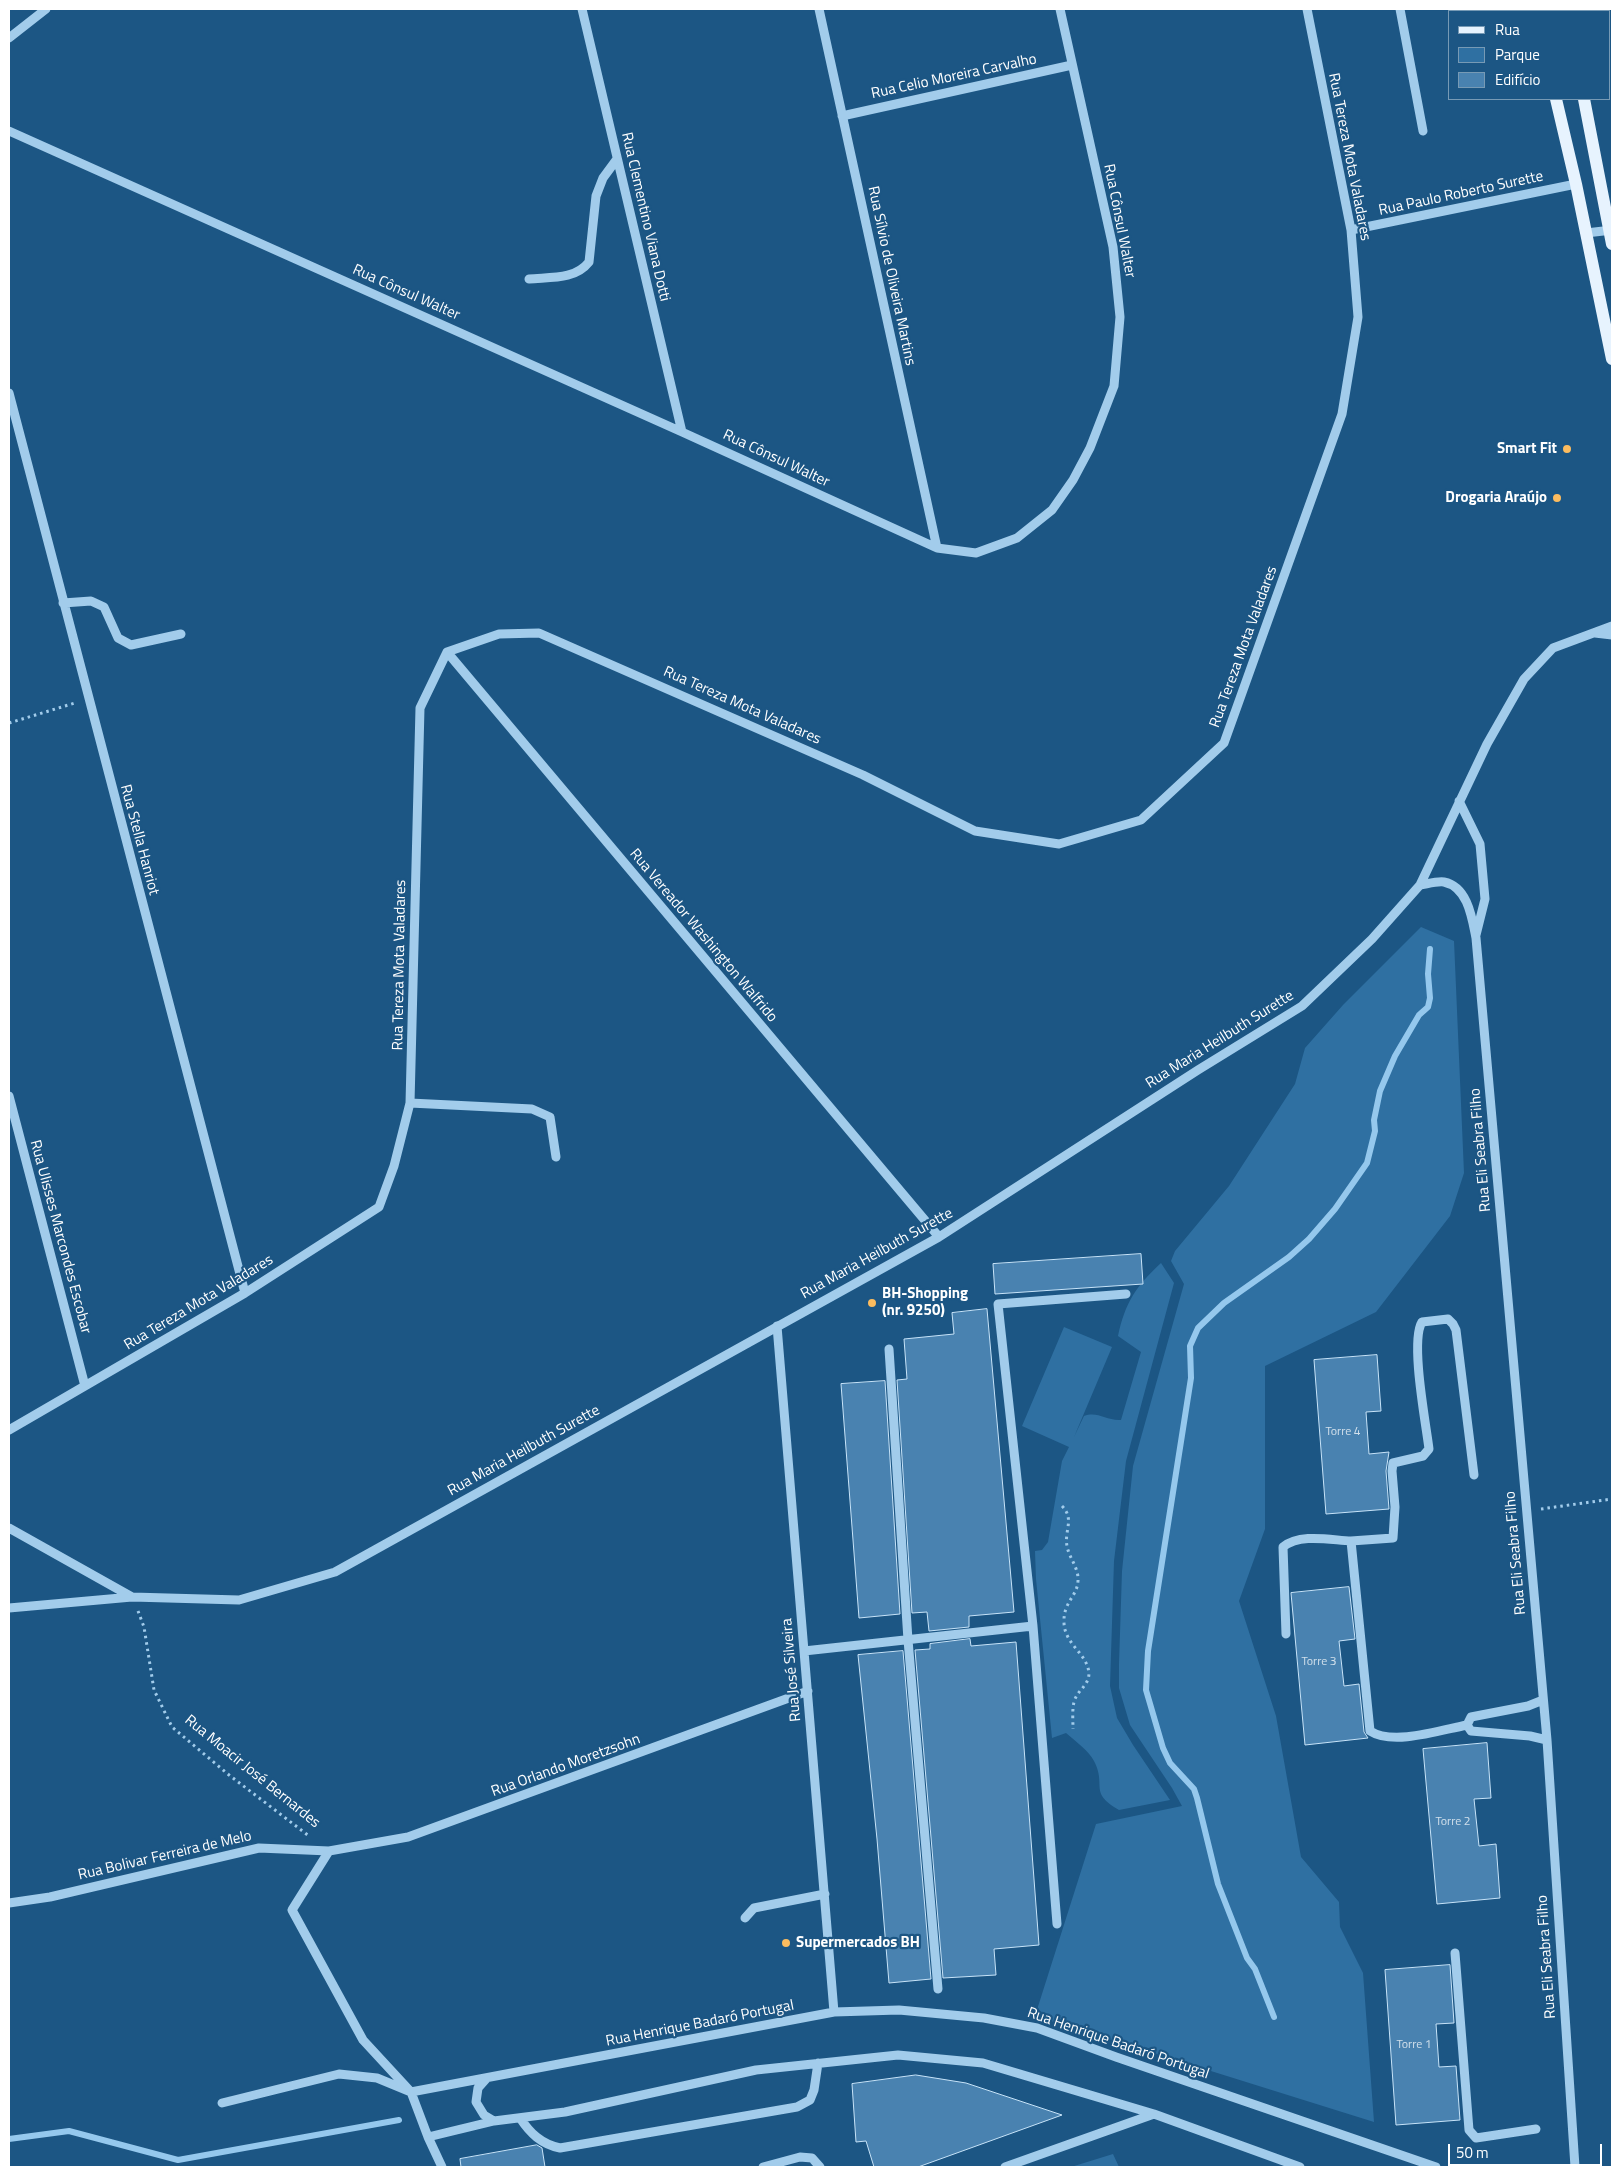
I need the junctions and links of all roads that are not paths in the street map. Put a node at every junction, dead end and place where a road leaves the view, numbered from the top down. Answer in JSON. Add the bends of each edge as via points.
{"nodes":[{"id":1,"x":46,"y":9,"type":"edge"},
{"id":2,"x":582,"y":9,"type":"edge"},
{"id":3,"x":819,"y":9,"type":"edge"},
{"id":4,"x":1060,"y":9,"type":"edge"},
{"id":5,"x":1307,"y":9,"type":"edge"},
{"id":6,"x":1400,"y":9,"type":"edge"},
{"id":7,"x":9,"y":38,"type":"edge"},
{"id":8,"x":1072,"y":65,"type":"junction"},
{"id":9,"x":1556,"y":100,"type":"edge"},
{"id":10,"x":1584,"y":100,"type":"edge"},
{"id":11,"x":842,"y":116,"type":"junction"},
{"id":12,"x":9,"y":131,"type":"edge"},
{"id":13,"x":1423,"y":131,"type":"dead end"},
{"id":14,"x":617,"y":159,"type":"junction"},
{"id":15,"x":1576,"y":184,"type":"junction"},
{"id":16,"x":1351,"y":230,"type":"junction"},
{"id":17,"x":1611,"y":230,"type":"edge"},
{"id":18,"x":1586,"y":233,"type":"junction"},
{"id":19,"x":1612,"y":244,"type":"edge"},
{"id":20,"x":529,"y":279,"type":"dead end"},
{"id":21,"x":1612,"y":359,"type":"edge"},
{"id":22,"x":9,"y":393,"type":"edge"},
{"id":23,"x":682,"y":432,"type":"junction"},
{"id":24,"x":937,"y":548,"type":"junction"},
{"id":25,"x":63,"y":603,"type":"junction"},
{"id":26,"x":1612,"y":626,"type":"edge"},
{"id":27,"x":1592,"y":632,"type":"junction"},
{"id":28,"x":181,"y":634,"type":"dead end"},
{"id":29,"x":1612,"y":635,"type":"edge"},
{"id":30,"x":447,"y":652,"type":"junction"},
{"id":31,"x":1459,"y":801,"type":"junction"},
{"id":32,"x":1420,"y":885,"type":"junction"},
{"id":33,"x":1476,"y":938,"type":"junction"},
{"id":34,"x":9,"y":1096,"type":"edge"},
{"id":35,"x":410,"y":1103,"type":"junction"},
{"id":36,"x":556,"y":1156,"type":"dead end"},
{"id":37,"x":939,"y":1237,"type":"junction"},
{"id":38,"x":245,"y":1293,"type":"junction"},
{"id":39,"x":1126,"y":1294,"type":"dead end"},
{"id":40,"x":777,"y":1326,"type":"junction"},
{"id":41,"x":889,"y":1349,"type":"dead end"},
{"id":42,"x":84,"y":1386,"type":"junction"},
{"id":43,"x":9,"y":1430,"type":"edge"},
{"id":44,"x":1474,"y":1475,"type":"dead end"},
{"id":45,"x":9,"y":1528,"type":"edge"},
{"id":46,"x":1351,"y":1541,"type":"junction"},
{"id":47,"x":132,"y":1597,"type":"junction"},
{"id":48,"x":9,"y":1608,"type":"edge"},
{"id":49,"x":1033,"y":1626,"type":"junction"},
{"id":50,"x":1286,"y":1634,"type":"dead end"},
{"id":51,"x":908,"y":1640,"type":"junction"},
{"id":52,"x":804,"y":1651,"type":"junction"},
{"id":53,"x":808,"y":1692,"type":"junction"},
{"id":54,"x":1543,"y":1700,"type":"junction"},
{"id":55,"x":1467,"y":1725,"type":"junction"},
{"id":56,"x":1547,"y":1740,"type":"junction"},
{"id":57,"x":329,"y":1851,"type":"junction"},
{"id":58,"x":825,"y":1894,"type":"junction"},
{"id":59,"x":9,"y":1903,"type":"edge"},
{"id":60,"x":745,"y":1918,"type":"dead end"},
{"id":61,"x":1057,"y":1924,"type":"dead end"},
{"id":62,"x":1455,"y":1953,"type":"dead end"},
{"id":63,"x":938,"y":1989,"type":"dead end"},
{"id":64,"x":834,"y":2012,"type":"junction"},
{"id":65,"x":818,"y":2063,"type":"junction"},
{"id":66,"x":486,"y":2079,"type":"junction"},
{"id":67,"x":411,"y":2092,"type":"junction"},
{"id":68,"x":222,"y":2103,"type":"dead end"},
{"id":69,"x":1154,"y":2114,"type":"junction"},
{"id":70,"x":520,"y":2118,"type":"junction"},
{"id":71,"x":494,"y":2121,"type":"junction"},
{"id":72,"x":1536,"y":2129,"type":"dead end"},
{"id":73,"x":428,"y":2137,"type":"junction"},
{"id":74,"x":442,"y":2167,"type":"edge"},
{"id":75,"x":763,"y":2167,"type":"edge"},
{"id":76,"x":820,"y":2167,"type":"edge"},
{"id":77,"x":1005,"y":2167,"type":"edge"},
{"id":78,"x":1300,"y":2167,"type":"edge"},
{"id":79,"x":1436,"y":2167,"type":"edge"},
{"id":80,"x":1575,"y":2167,"type":"edge"}],
"edges":[{"from":1,"to":7,"type":"street"},
{"from":2,"to":14,"type":"street","name":"Rua Clementino Viana Dotti"},
{"from":3,"to":11,"type":"street","name":"Rua Sílvio de Oliveira Martins"},
{"from":4,"to":8,"type":"street","name":"Rua Cônsul Walter"},
{"from":5,"to":16,"type":"street","name":"Rua Tereza Mota Valadares"},
{"from":6,"to":13,"type":"street"},
{"from":8,"to":11,"type":"street","name":"Rua Celio Moreira Carvalho"},
{"from":8,"to":24,"type":"street","name":"Rua Cônsul Walter","via":[[1113,247],[1120,317],[1114,386],[1090,448],[1052,510],[1017,538],[976,553]]},
{"from":9,"to":15,"type":"main road"},
{"from":10,"to":17,"type":"main road"},
{"from":11,"to":24,"type":"street","name":"Rua Sílvio de Oliveira Martins"},
{"from":12,"to":23,"type":"street","name":"Rua Cônsul Walter"},
{"from":14,"to":20,"type":"street","via":[[603,178],[596,196],[589,262],[573,274]]},
{"from":14,"to":23,"type":"street","name":"Rua Clementino Viana Dotti"},
{"from":15,"to":16,"type":"street","name":"Rua Paulo Roberto Surette"},
{"from":15,"to":18,"type":"main road"},
{"from":16,"to":30,"type":"street","name":"Rua Tereza Mota Valadares","via":[[1358,317],[1342,414],[1224,743],[1141,820],[1059,844],[975,832],[863,775],[539,633],[500,634]]},
{"from":17,"to":18,"type":"street"},
{"from":17,"to":19,"type":"main road"},
{"from":18,"to":21,"type":"main road"},
{"from":22,"to":25,"type":"street","name":"Rua Stella Hanriot"},
{"from":23,"to":24,"type":"street","name":"Rua Cônsul Walter"},
{"from":25,"to":28,"type":"street","via":[[91,601],[104,607],[118,638],[131,645]]},
{"from":25,"to":38,"type":"street","name":"Rua Stella Hanriot"},
{"from":26,"to":27,"type":"street","name":"Rua Maria Heilbuth Surette"},
{"from":27,"to":29,"type":"street"},
{"from":27,"to":31,"type":"street","name":"Rua Maria Heilbuth Surette","via":[[1554,648],[1524,679],[1486,744]]},
{"from":30,"to":35,"type":"street","name":"Rua Tereza Mota Valadares","via":[[420,708]]},
{"from":30,"to":37,"type":"street","name":"Rua Vereador Washington Walfrido"},
{"from":31,"to":32,"type":"street","name":"Rua Maria Heilbuth Surette"},
{"from":31,"to":33,"type":"street","name":"Rua Eli Seabra Filho","via":[[1480,844],[1485,899]]},
{"from":32,"to":33,"type":"street","name":"Rua Eli Seabra Filho","via":[[1443,882],[1458,889],[1469,907]]},
{"from":32,"to":37,"type":"street","name":"Rua Maria Heilbuth Surette","via":[[1372,939],[1302,1006]]},
{"from":33,"to":54,"type":"street","name":"Rua Eli Seabra Filho"},
{"from":34,"to":42,"type":"street","name":"Rua Ulisses Marcondes Escobar"},
{"from":35,"to":36,"type":"street","via":[[532,1109],[550,1117]]},
{"from":35,"to":38,"type":"street","name":"Rua Tereza Mota Valadares","via":[[394,1166],[379,1207]]},
{"from":37,"to":40,"type":"street","name":"Rua Maria Heilbuth Surette"},
{"from":38,"to":42,"type":"street","name":"Rua Tereza Mota Valadares"},
{"from":39,"to":49,"type":"street","via":[[998,1304]]},
{"from":40,"to":47,"type":"street","name":"Rua Maria Heilbuth Surette","via":[[335,1572],[238,1600]]},
{"from":40,"to":52,"type":"street","name":"Rua José Silveira"},
{"from":41,"to":51,"type":"street"},
{"from":42,"to":43,"type":"street","name":"Rua Tereza Mota Valadares"},
{"from":44,"to":46,"type":"street","via":[[1456,1330],[1448,1319],[1422,1322],[1418,1328],[1417,1348],[1428,1449],[1423,1456],[1393,1463],[1394,1538]]},
{"from":45,"to":47,"type":"street","name":"Rua Maria Heilbuth Surette"},
{"from":46,"to":50,"type":"street","via":[[1302,1539],[1283,1547]]},
{"from":46,"to":55,"type":"street","via":[[1370,1731],[1378,1736],[1402,1738]]},
{"from":47,"to":48,"type":"street"},
{"from":49,"to":51,"type":"street"},
{"from":49,"to":61,"type":"street"},
{"from":51,"to":52,"type":"street"},
{"from":51,"to":63,"type":"street"},
{"from":52,"to":53,"type":"street","name":"Rua José Silveira"},
{"from":53,"to":57,"type":"street","name":"Rua Orlando Moretzsohn","via":[[408,1837]]},
{"from":53,"to":58,"type":"street","name":"Rua José Silveira"},
{"from":54,"to":55,"type":"street","via":[[1471,1717]]},
{"from":54,"to":56,"type":"street","name":"Rua Eli Seabra Filho"},
{"from":55,"to":56,"type":"street","via":[[1471,1731]]},
{"from":56,"to":80,"type":"street","name":"Rua Eli Seabra Filho"},
{"from":57,"to":59,"type":"street","name":"Rua Bolivar Ferreira de Melo","via":[[259,1848]]},
{"from":57,"to":67,"type":"street","via":[[292,1910],[363,2040]]},
{"from":58,"to":60,"type":"street","via":[[754,1908]]},
{"from":58,"to":64,"type":"street","name":"Rua José Silveira"},
{"from":62,"to":72,"type":"street","via":[[1469,2130],[1476,2138]]},
{"from":64,"to":66,"type":"street","name":"Rua Henrique Badaró Portugal"},
{"from":64,"to":79,"type":"street","name":"Rua Henrique Badaró Portugal","via":[[899,2010],[984,2018],[1037,2028]]},
{"from":65,"to":69,"type":"street","via":[[898,2055],[983,2063]]},
{"from":65,"to":70,"type":"street","via":[[756,2070],[565,2112]]},
{"from":65,"to":70,"type":"street","via":[[810,2100],[787,2108],[560,2148],[550,2146],[530,2133]]},
{"from":66,"to":67,"type":"street","name":"Rua Henrique Badaró Portugal"},
{"from":66,"to":71,"type":"street","via":[[478,2088],[476,2102],[484,2115]]},
{"from":67,"to":68,"type":"street","via":[[377,2078],[339,2074]]},
{"from":67,"to":73,"type":"street"},
{"from":69,"to":77,"type":"street"},
{"from":69,"to":78,"type":"street"},
{"from":70,"to":71,"type":"street"},
{"from":71,"to":73,"type":"street"},
{"from":73,"to":74,"type":"street"},
{"from":75,"to":76,"type":"street","via":[[800,2156],[812,2158]]}]}
